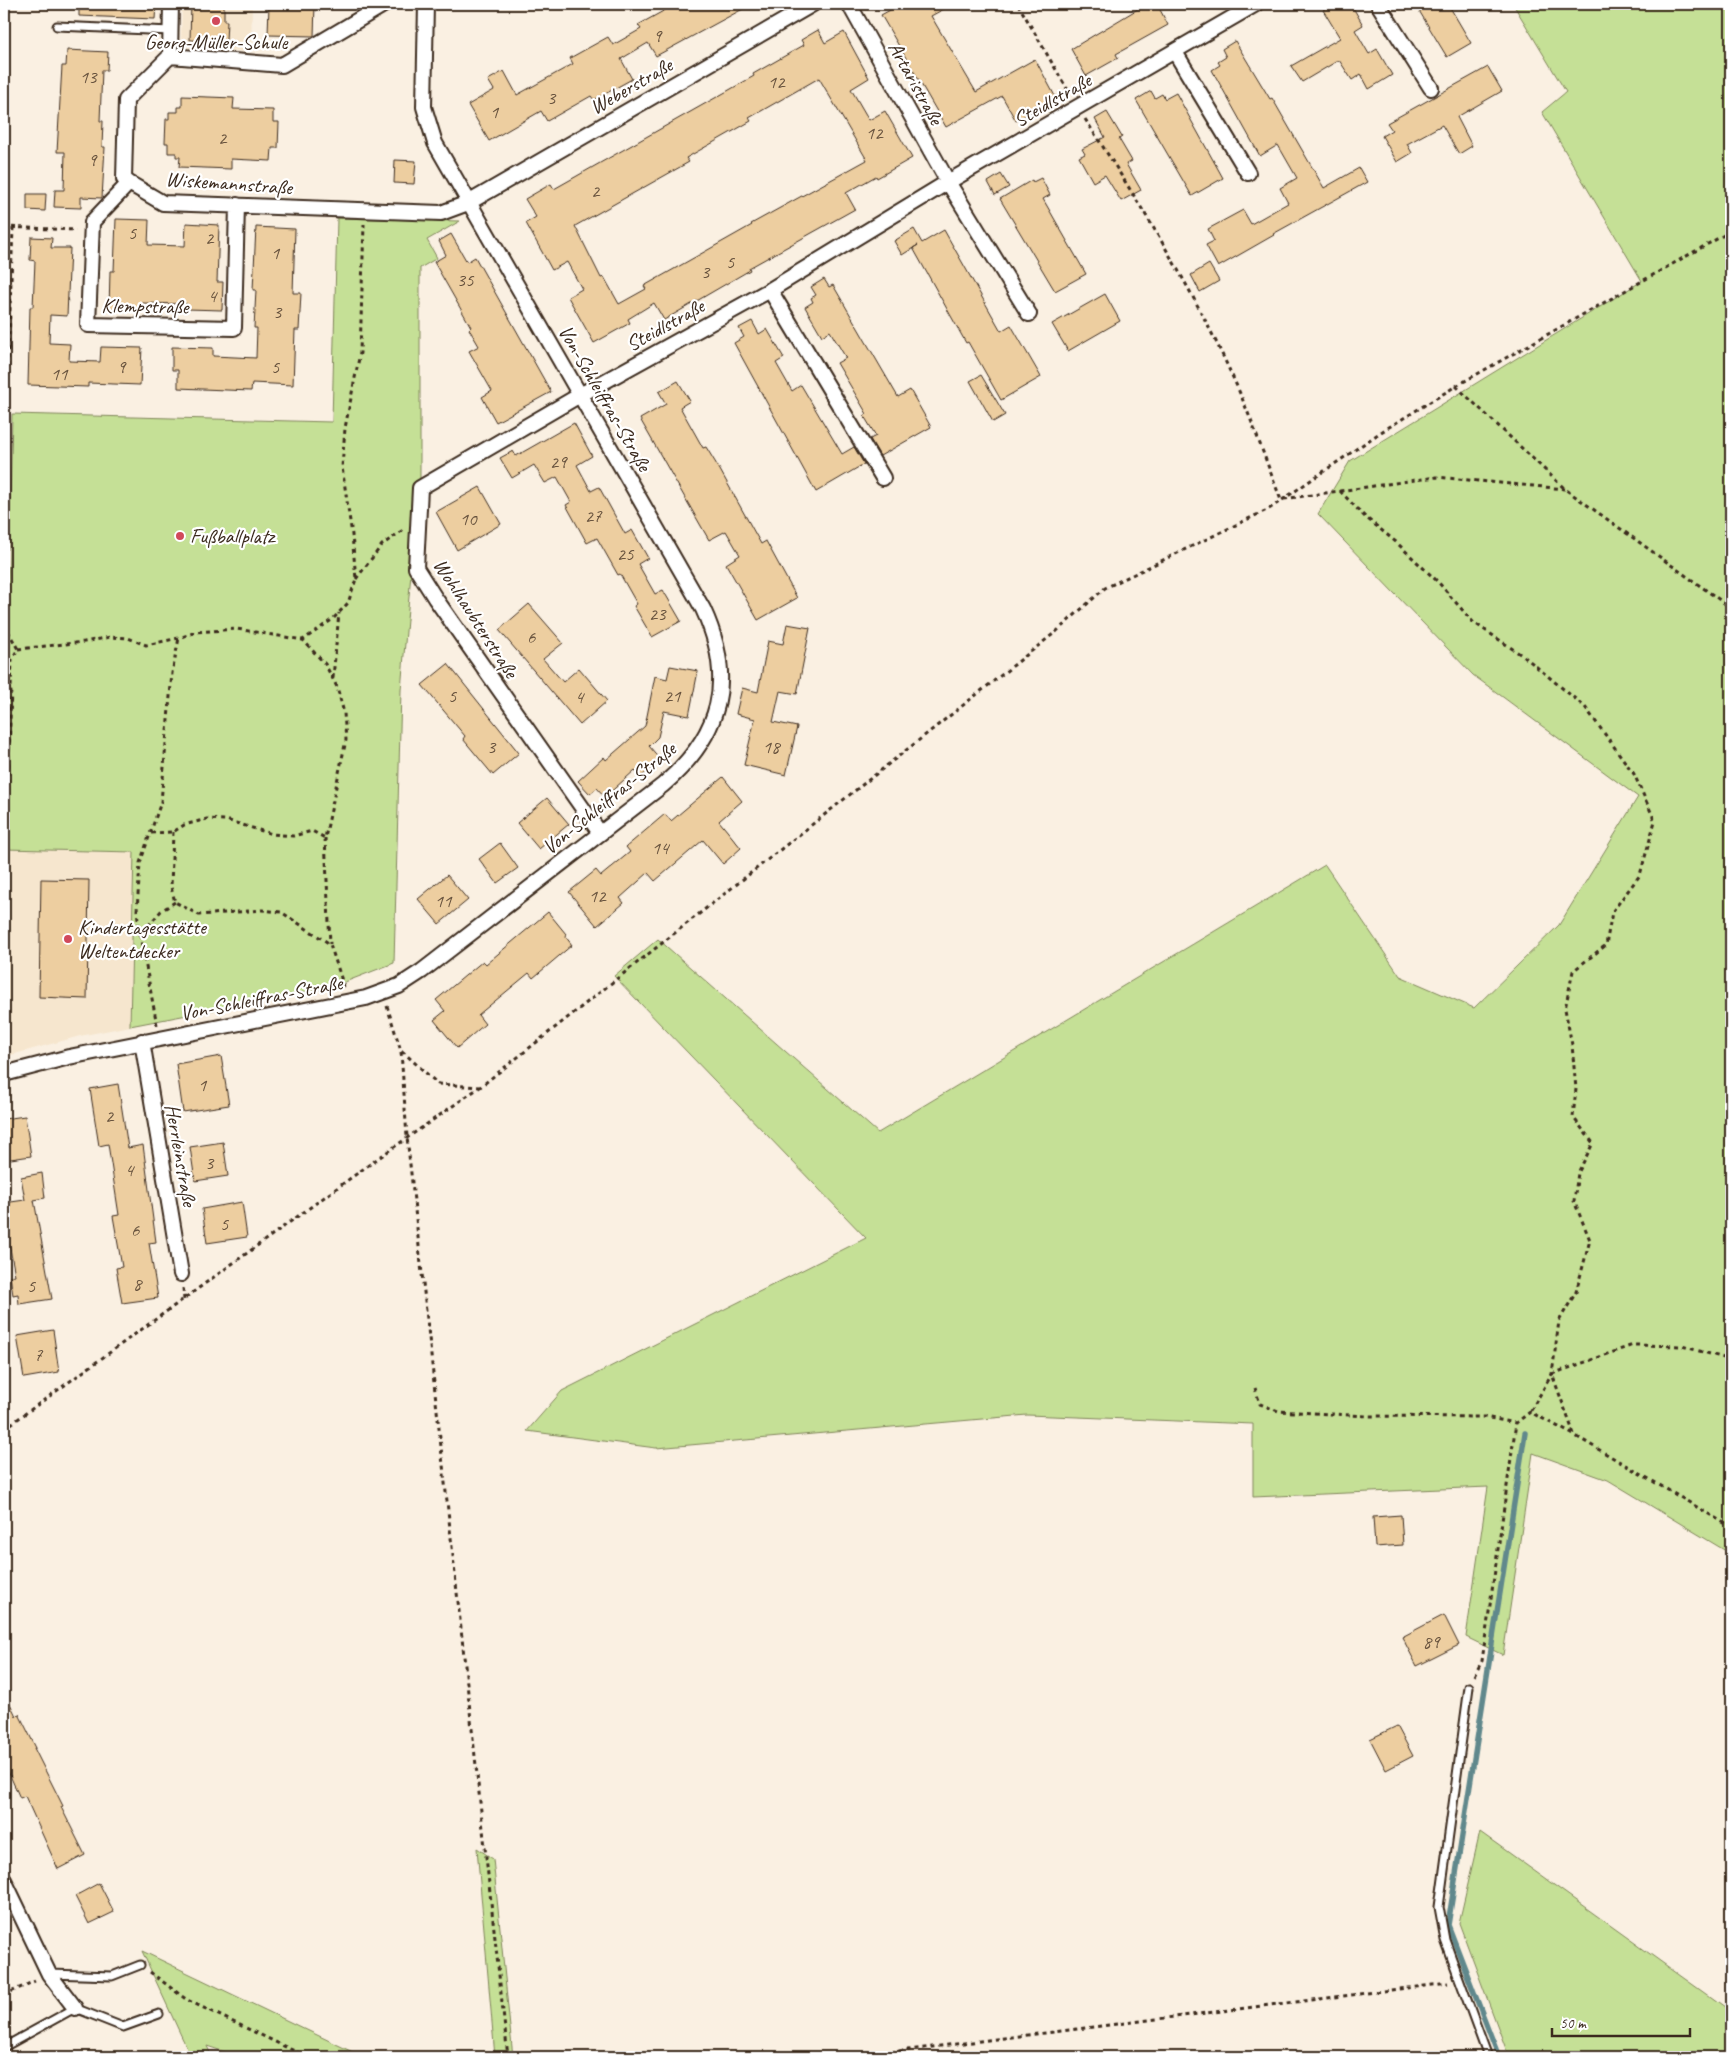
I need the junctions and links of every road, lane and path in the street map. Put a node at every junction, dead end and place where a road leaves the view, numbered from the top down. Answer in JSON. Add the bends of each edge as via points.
{"nodes":[{"id":1,"x":171,"y":4,"type":"edge"},
{"id":2,"x":386,"y":4,"type":"edge"},
{"id":3,"x":426,"y":4,"type":"edge"},
{"id":4,"x":813,"y":4,"type":"edge"},
{"id":5,"x":849,"y":4,"type":"edge"},
{"id":6,"x":1018,"y":4,"type":"edge"},
{"id":7,"x":1256,"y":4,"type":"edge"},
{"id":8,"x":1378,"y":4,"type":"edge"},
{"id":9,"x":57,"y":26,"type":"dead end"},
{"id":10,"x":171,"y":31,"type":"junction"},
{"id":11,"x":1175,"y":52,"type":"junction"},
{"id":12,"x":170,"y":56,"type":"junction"},
{"id":13,"x":1431,"y":88,"type":"dead end"},
{"id":14,"x":1078,"y":108,"type":"junction"},
{"id":15,"x":1248,"y":172,"type":"dead end"},
{"id":16,"x":948,"y":182,"type":"junction"},
{"id":17,"x":129,"y":183,"type":"junction"},
{"id":18,"x":468,"y":203,"type":"junction"},
{"id":19,"x":238,"y":204,"type":"junction"},
{"id":20,"x":364,"y":212,"type":"junction"},
{"id":21,"x":4,"y":227,"type":"edge"},
{"id":22,"x":13,"y":228,"type":"junction"},
{"id":23,"x":92,"y":230,"type":"junction"},
{"id":24,"x":1731,"y":231,"type":"edge"},
{"id":25,"x":770,"y":290,"type":"junction"},
{"id":26,"x":1029,"y":314,"type":"dead end"},
{"id":27,"x":1456,"y":386,"type":"junction"},
{"id":28,"x":580,"y":395,"type":"junction"},
{"id":29,"x":4,"y":462,"type":"edge"},
{"id":30,"x":883,"y":478,"type":"dead end"},
{"id":31,"x":1565,"y":489,"type":"junction"},
{"id":32,"x":1340,"y":491,"type":"junction"},
{"id":33,"x":1281,"y":500,"type":"junction"},
{"id":34,"x":382,"y":545,"type":"dead end"},
{"id":35,"x":356,"y":579,"type":"junction"},
{"id":36,"x":1731,"y":608,"type":"edge"},
{"id":37,"x":339,"y":613,"type":"junction"},
{"id":38,"x":4,"y":624,"type":"edge"},
{"id":39,"x":179,"y":638,"type":"junction"},
{"id":40,"x":303,"y":640,"type":"junction"},
{"id":41,"x":18,"y":649,"type":"junction"},
{"id":42,"x":333,"y":679,"type":"junction"},
{"id":43,"x":173,"y":832,"type":"junction"},
{"id":44,"x":151,"y":833,"type":"junction"},
{"id":45,"x":600,"y":834,"type":"junction"},
{"id":46,"x":325,"y":838,"type":"junction"},
{"id":47,"x":4,"y":895,"type":"edge"},
{"id":48,"x":175,"y":902,"type":"junction"},
{"id":49,"x":140,"y":934,"type":"junction"},
{"id":50,"x":330,"y":944,"type":"junction"},
{"id":51,"x":382,"y":993,"type":"junction"},
{"id":52,"x":348,"y":1001,"type":"junction"},
{"id":53,"x":160,"y":1038,"type":"junction"},
{"id":54,"x":142,"y":1042,"type":"junction"},
{"id":55,"x":401,"y":1051,"type":"junction"},
{"id":56,"x":4,"y":1074,"type":"edge"},
{"id":57,"x":480,"y":1087,"type":"junction"},
{"id":58,"x":407,"y":1137,"type":"junction"},
{"id":59,"x":181,"y":1274,"type":"dead end"},
{"id":60,"x":1731,"y":1360,"type":"edge"},
{"id":61,"x":1552,"y":1374,"type":"junction"},
{"id":62,"x":1255,"y":1388,"type":"dead end"},
{"id":63,"x":1530,"y":1412,"type":"junction"},
{"id":64,"x":1516,"y":1423,"type":"junction"},
{"id":65,"x":4,"y":1428,"type":"edge"},
{"id":66,"x":1574,"y":1435,"type":"junction"},
{"id":67,"x":1731,"y":1527,"type":"edge"},
{"id":68,"x":1469,"y":1687,"type":"joint"},
{"id":69,"x":4,"y":1880,"type":"edge"},
{"id":70,"x":140,"y":1965,"type":"joint"},
{"id":71,"x":49,"y":1974,"type":"junction"},
{"id":72,"x":1459,"y":1982,"type":"junction"},
{"id":73,"x":4,"y":1995,"type":"edge"},
{"id":74,"x":75,"y":2008,"type":"junction"},
{"id":75,"x":159,"y":2014,"type":"dead end"},
{"id":76,"x":4,"y":2047,"type":"edge"},
{"id":77,"x":307,"y":2057,"type":"edge"},
{"id":78,"x":508,"y":2057,"type":"edge"},
{"id":79,"x":852,"y":2057,"type":"edge"},
{"id":80,"x":1488,"y":2057,"type":"edge"}],
"edges":[{"from":1,"to":10,"type":"street"},
{"from":2,"to":12,"type":"street","via":[[282,64]]},
{"from":3,"to":18,"type":"street","name":"Von-Schleiffras-Straße","via":[[424,106],[435,142]]},
{"from":4,"to":18,"type":"street","name":"Weberstraße"},
{"from":5,"to":16,"type":"street","name":"Artaristraße"},
{"from":6,"to":14,"type":"path"},
{"from":7,"to":11,"type":"street","name":"Steidlstraße"},
{"from":8,"to":13,"type":"street"},
{"from":9,"to":10,"type":"lane"},
{"from":10,"to":12,"type":"street"},
{"from":11,"to":14,"type":"street","name":"Steidlstraße"},
{"from":11,"to":15,"type":"street"},
{"from":12,"to":17,"type":"street","via":[[126,100],[124,178]]},
{"from":14,"to":16,"type":"street","name":"Steidlstraße"},
{"from":14,"to":33,"type":"path","via":[[1199,308],[1230,371]]},
{"from":16,"to":25,"type":"street","name":"Steidlstraße"},
{"from":16,"to":26,"type":"street"},
{"from":17,"to":19,"type":"street","name":"Wiskemannstraße","via":[[163,203]]},
{"from":17,"to":23,"type":"street","name":"Klempstraße","via":[[92,222]]},
{"from":18,"to":20,"type":"street","name":"Wiskemannstraße","via":[[441,213]]},
{"from":18,"to":28,"type":"street","name":"Von-Schleiffras-Straße"},
{"from":19,"to":20,"type":"street","name":"Wiskemannstraße"},
{"from":19,"to":23,"type":"street","name":"Klempstraße","via":[[234,328],[88,325]]},
{"from":20,"to":35,"type":"path","via":[[360,353],[345,428],[342,467]]},
{"from":21,"to":22,"type":"path"},
{"from":22,"to":23,"type":"path"},
{"from":22,"to":29,"type":"path"},
{"from":24,"to":27,"type":"path"},
{"from":25,"to":28,"type":"street","name":"Steidlstraße"},
{"from":25,"to":30,"type":"street"},
{"from":27,"to":31,"type":"path"},
{"from":27,"to":33,"type":"path"},
{"from":28,"to":45,"type":"street","name":"Von-Schleiffras-Straße","via":[[703,609],[717,645],[720,677],[718,702],[710,726],[683,768]]},
{"from":28,"to":45,"type":"street","name":"Wohlhaubterstraße","via":[[420,488],[416,568]]},
{"from":31,"to":32,"type":"path","via":[[1436,477]]},
{"from":31,"to":36,"type":"path"},
{"from":32,"to":33,"type":"path"},
{"from":32,"to":61,"type":"path","via":[[1438,582],[1473,622],[1526,658],[1586,707],[1634,774],[1654,822],[1640,875],[1612,912],[1606,944],[1574,972],[1565,1009],[1576,1089],[1574,1117],[1593,1143],[1578,1173],[1574,1201],[1590,1240],[1576,1292],[1559,1321]]},
{"from":33,"to":57,"type":"path","via":[[1269,509],[1106,588],[1057,631]]},
{"from":34,"to":35,"type":"path"},
{"from":35,"to":37,"type":"path","via":[[348,603]]},
{"from":37,"to":40,"type":"path"},
{"from":37,"to":42,"type":"path"},
{"from":38,"to":41,"type":"path"},
{"from":39,"to":40,"type":"path","via":[[196,632],[237,629]]},
{"from":39,"to":41,"type":"path","via":[[146,644],[110,637]]},
{"from":39,"to":44,"type":"path","via":[[172,673],[161,802]]},
{"from":40,"to":42,"type":"path","via":[[326,664]]},
{"from":41,"to":47,"type":"path","via":[[12,659]]},
{"from":42,"to":46,"type":"path","via":[[344,713],[346,740]]},
{"from":43,"to":44,"type":"path"},
{"from":43,"to":46,"type":"path","via":[[184,825],[207,819],[226,820],[272,834],[293,836],[312,831]]},
{"from":43,"to":48,"type":"path","via":[[171,887]]},
{"from":44,"to":49,"type":"path","via":[[140,863],[137,911]]},
{"from":45,"to":51,"type":"street","name":"Von-Schleiffras-Straße","via":[[411,979]]},
{"from":46,"to":50,"type":"path"},
{"from":48,"to":49,"type":"path","via":[[161,911]]},
{"from":48,"to":50,"type":"path","via":[[199,915],[262,910],[281,912]]},
{"from":49,"to":53,"type":"path"},
{"from":50,"to":52,"type":"path"},
{"from":51,"to":52,"type":"street","name":"Von-Schleiffras-Straße"},
{"from":51,"to":55,"type":"path"},
{"from":52,"to":53,"type":"street","name":"Von-Schleiffras-Straße"},
{"from":53,"to":54,"type":"street","name":"Von-Schleiffras-Straße"},
{"from":54,"to":56,"type":"street","name":"Von-Schleiffras-Straße"},
{"from":54,"to":59,"type":"street","name":"Herrleinstraße"},
{"from":55,"to":57,"type":"path","via":[[438,1084]]},
{"from":55,"to":58,"type":"path"},
{"from":57,"to":58,"type":"path"},
{"from":58,"to":65,"type":"path"},
{"from":58,"to":78,"type":"path"},
{"from":60,"to":61,"type":"path","via":[[1682,1346],[1634,1345]]},
{"from":61,"to":63,"type":"path"},
{"from":61,"to":66,"type":"path"},
{"from":62,"to":64,"type":"path","via":[[1260,1404],[1278,1412],[1484,1417]]},
{"from":63,"to":64,"type":"path"},
{"from":63,"to":66,"type":"path"},
{"from":64,"to":68,"type":"path","via":[[1482,1661]]},
{"from":66,"to":67,"type":"path"},
{"from":68,"to":72,"type":"lane","via":[[1439,1907],[1445,1940]]},
{"from":69,"to":71,"type":"street"},
{"from":70,"to":71,"type":"lane","via":[[112,1976]]},
{"from":70,"to":77,"type":"path","via":[[188,2000]]},
{"from":71,"to":73,"type":"path"},
{"from":71,"to":74,"type":"street"},
{"from":72,"to":79,"type":"path"},
{"from":72,"to":80,"type":"lane"},
{"from":74,"to":75,"type":"lane","via":[[123,2027]]},
{"from":74,"to":76,"type":"lane"}]}
